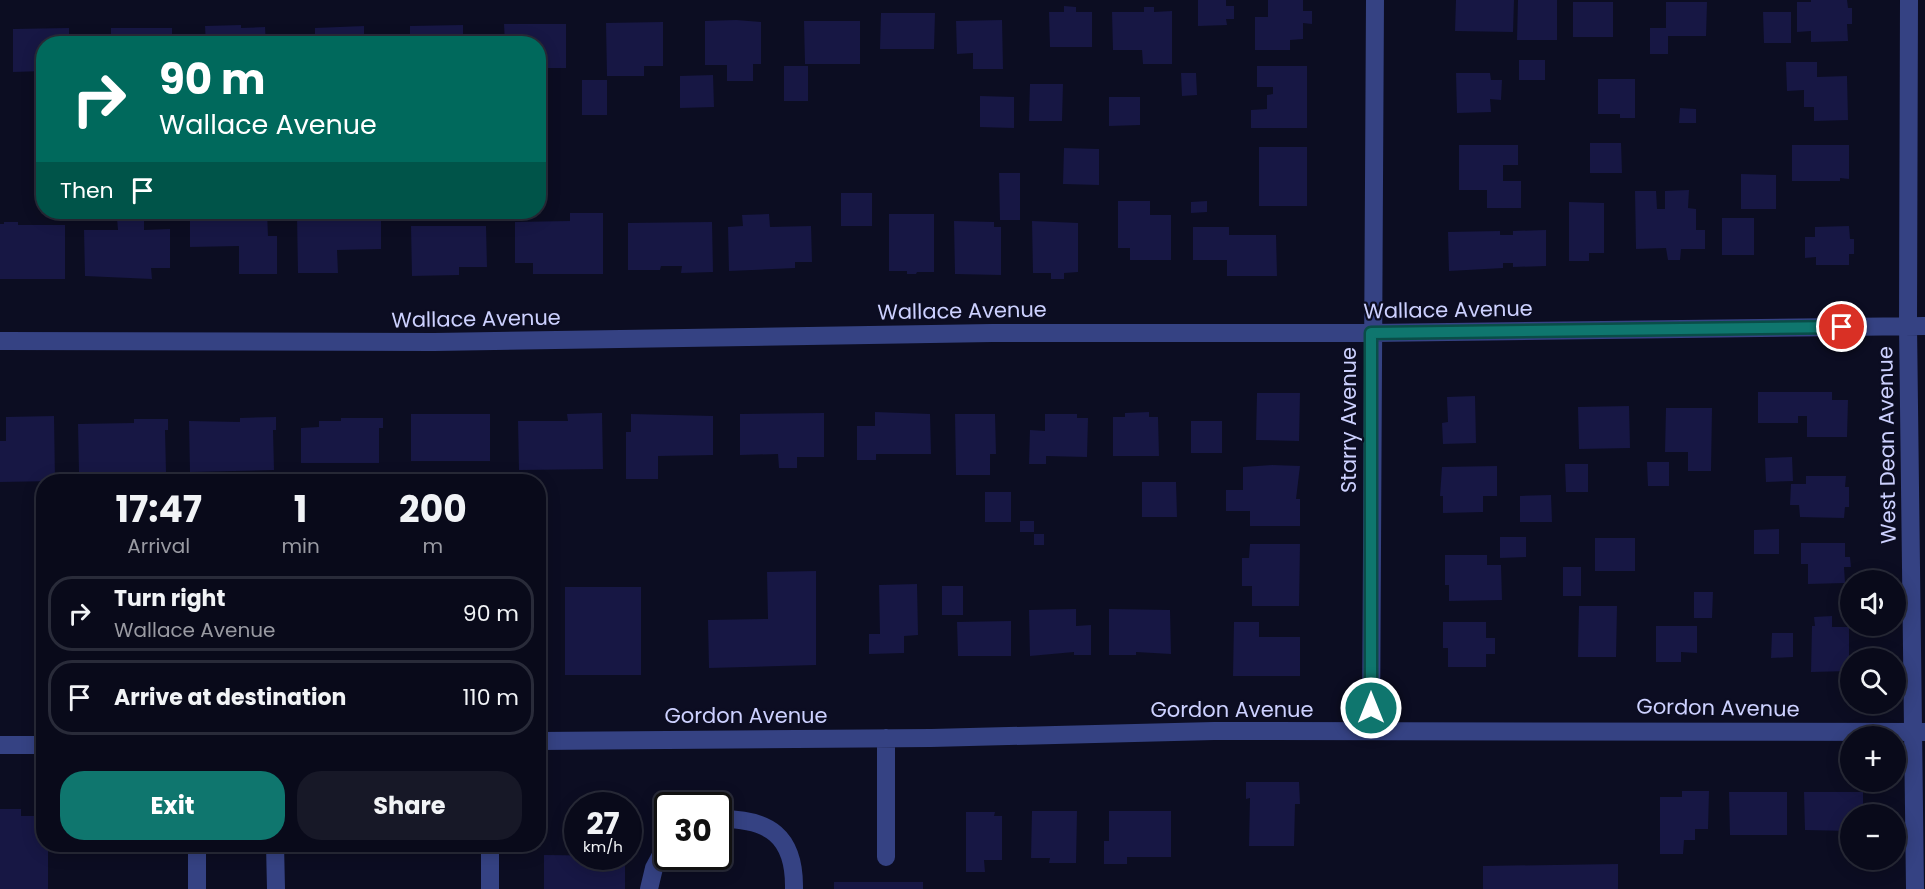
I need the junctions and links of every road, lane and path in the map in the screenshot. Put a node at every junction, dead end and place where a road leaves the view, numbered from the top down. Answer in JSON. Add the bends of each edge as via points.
{"nodes":[{"id":1,"x":1375,"y":0,"type":"edge"},
{"id":2,"x":1909,"y":0,"type":"edge"},
{"id":3,"x":1916,"y":326,"type":"edge"},
{"id":4,"x":1371,"y":333,"type":"junction"},
{"id":5,"x":0,"y":342,"type":"edge"},
{"id":6,"x":1371,"y":731,"type":"junction"},
{"id":7,"x":1919,"y":733,"type":"edge"},
{"id":8,"x":886,"y":738,"type":"junction"},
{"id":9,"x":546,"y":741,"type":"edge"},
{"id":10,"x":0,"y":745,"type":"edge"},
{"id":11,"x":36,"y":745,"type":"edge"},
{"id":12,"x":732,"y":819,"type":"edge"},
{"id":13,"x":1919,"y":827,"type":"edge"},
{"id":14,"x":197,"y":852,"type":"edge"},
{"id":15,"x":275,"y":852,"type":"edge"},
{"id":16,"x":490,"y":852,"type":"edge"},
{"id":17,"x":886,"y":857,"type":"dead end"},
{"id":18,"x":654,"y":868,"type":"edge"},
{"id":19,"x":197,"y":889,"type":"edge"},
{"id":20,"x":276,"y":889,"type":"edge"},
{"id":21,"x":490,"y":889,"type":"edge"},
{"id":22,"x":649,"y":889,"type":"edge"},
{"id":23,"x":794,"y":889,"type":"edge"},
{"id":24,"x":1915,"y":889,"type":"edge"}],
"edges":[{"from":1,"to":4,"type":"street","name":"Starry Avenue"},
{"from":2,"to":3,"type":"street","name":"West Dean Avenue"},
{"from":3,"to":4,"type":"street","name":"Wallace Avenue"},
{"from":3,"to":7,"type":"street","name":"West Dean Avenue"},
{"from":4,"to":5,"type":"street","name":"Wallace Avenue"},
{"from":4,"to":6,"type":"street","name":"Starry Avenue"},
{"from":6,"to":7,"type":"street","name":"Gordon Avenue"},
{"from":6,"to":8,"type":"street","name":"Gordon Avenue"},
{"from":7,"to":13,"type":"street","name":"West Dean Avenue"},
{"from":8,"to":9,"type":"street","name":"Gordon Avenue"},
{"from":8,"to":17,"type":"street"},
{"from":10,"to":11,"type":"street"},
{"from":12,"to":23,"type":"street","via":[[765,826],[782,838],[792,854]]},
{"from":13,"to":24,"type":"street","name":"West Dean Avenue"},
{"from":14,"to":19,"type":"street"},
{"from":15,"to":20,"type":"street"},
{"from":16,"to":21,"type":"street"},
{"from":18,"to":22,"type":"street"}]}
